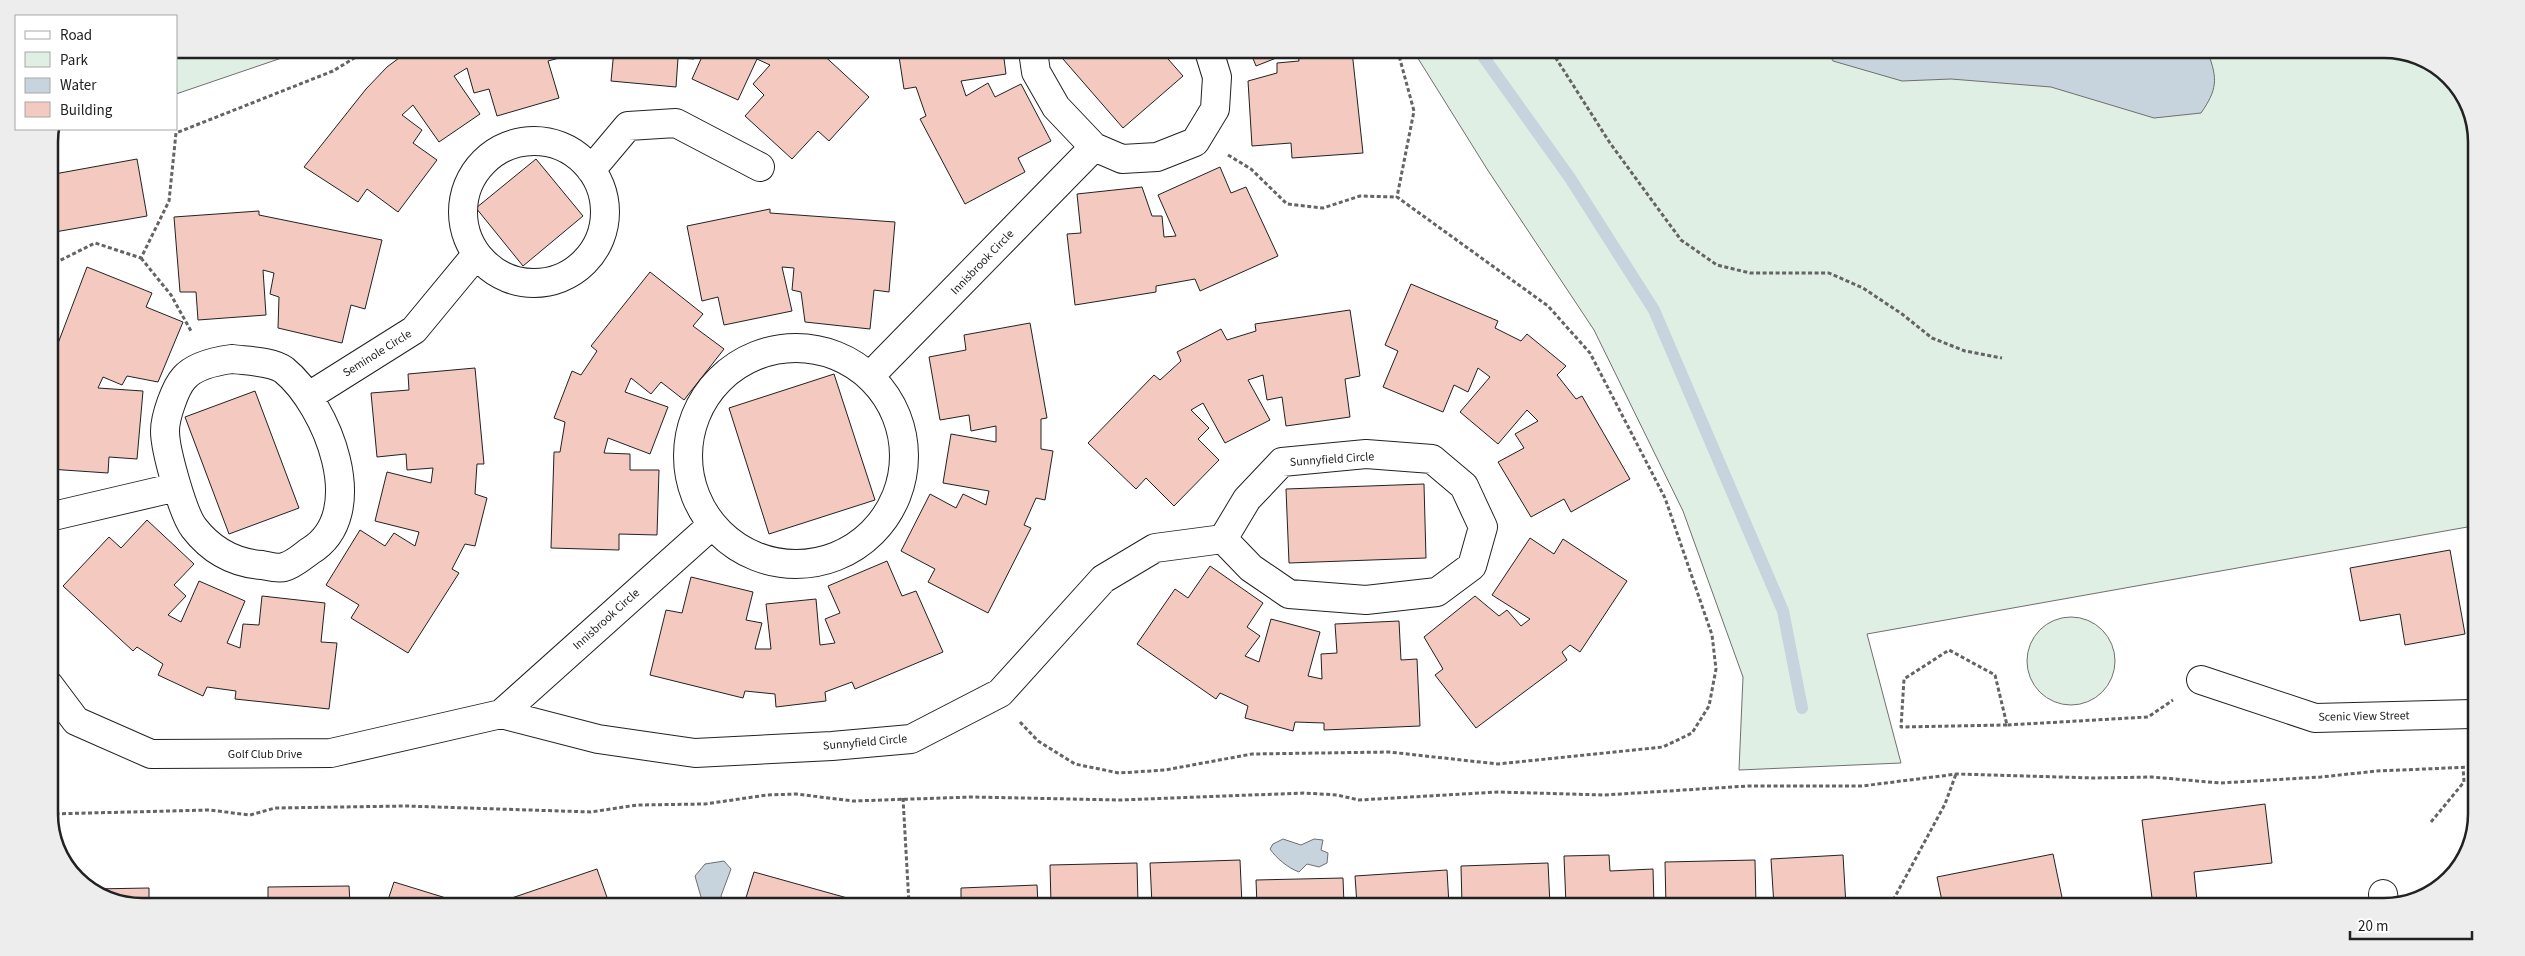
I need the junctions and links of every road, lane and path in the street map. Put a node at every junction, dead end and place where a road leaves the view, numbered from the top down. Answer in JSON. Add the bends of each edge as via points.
{"nodes":[{"id":1,"x":354,"y":58,"type":"edge"},
{"id":2,"x":1034,"y":58,"type":"edge"},
{"id":3,"x":1211,"y":58,"type":"edge"},
{"id":4,"x":1556,"y":58,"type":"edge"},
{"id":5,"x":1195,"y":142,"type":"junction"},
{"id":6,"x":1094,"y":147,"type":"junction"},
{"id":7,"x":760,"y":167,"type":"dead end"},
{"id":8,"x":591,"y":170,"type":"junction"},
{"id":9,"x":1397,"y":197,"type":"dead end"},
{"id":10,"x":476,"y":255,"type":"junction"},
{"id":11,"x":141,"y":258,"type":"junction"},
{"id":12,"x":58,"y":262,"type":"edge"},
{"id":13,"x":2002,"y":358,"type":"dead end"},
{"id":14,"x":210,"y":362,"type":"junction"},
{"id":15,"x":870,"y":376,"type":"junction"},
{"id":16,"x":308,"y":396,"type":"junction"},
{"id":17,"x":177,"y":486,"type":"junction"},
{"id":18,"x":58,"y":516,"type":"edge"},
{"id":19,"x":712,"y":525,"type":"junction"},
{"id":20,"x":1223,"y":539,"type":"junction"},
{"id":21,"x":2201,"y":680,"type":"joint"},
{"id":22,"x":58,"y":698,"type":"edge"},
{"id":23,"x":501,"y":714,"type":"junction"},
{"id":24,"x":2468,"y":714,"type":"edge"},
{"id":25,"x":2007,"y":725,"type":"junction"},
{"id":26,"x":2463,"y":767,"type":"junction"},
{"id":27,"x":2468,"y":767,"type":"edge"},
{"id":28,"x":1956,"y":774,"type":"junction"},
{"id":29,"x":903,"y":798,"type":"junction"},
{"id":30,"x":58,"y":814,"type":"edge"},
{"id":31,"x":2431,"y":822,"type":"dead end"},
{"id":32,"x":909,"y":898,"type":"edge"},
{"id":33,"x":1894,"y":898,"type":"edge"}],
"edges":[{"from":1,"to":11,"type":"path","via":[[333,71],[176,133],[169,201]]},
{"from":2,"to":6,"type":"street","via":[[1036,72],[1056,107]]},
{"from":3,"to":5,"type":"street","via":[[1217,77],[1215,108]]},
{"from":4,"to":13,"type":"path","via":[[1610,143],[1681,240],[1717,266],[1750,273],[1829,273],[1864,288],[1932,338],[1965,351]]},
{"from":5,"to":6,"type":"street","via":[[1157,158],[1122,160]]},
{"from":5,"to":9,"type":"path","via":[[1224,153],[1251,169],[1287,204],[1322,208],[1360,196]]},
{"from":6,"to":15,"type":"street","name":"Innisbrook Circle"},
{"from":7,"to":8,"type":"street","via":[[676,123],[628,126]]},
{"from":8,"to":10,"type":"street","via":[[602,192],[605,217],[599,241],[586,261],[566,276],[542,283],[517,281],[494,272]]},
{"from":8,"to":10,"type":"street","via":[[575,154],[555,145],[533,141],[511,145],[491,155],[475,171],[462,214],[466,235]]},
{"from":10,"to":16,"type":"street","name":"Seminole Circle","via":[[414,330]]},
{"from":11,"to":12,"type":"path","via":[[95,243]]},
{"from":11,"to":14,"type":"path","via":[[171,295]]},
{"from":14,"to":16,"type":"street","via":[[232,359],[261,362],[282,369]]},
{"from":14,"to":17,"type":"street","via":[[184,377],[171,402],[165,431]]},
{"from":15,"to":19,"type":"street","via":[[839,357],[804,348],[768,352],[735,367],[709,391],[693,423],[688,459],[694,494]]},
{"from":15,"to":19,"type":"street","via":[[892,404],[904,437],[904,472],[893,506],[871,535],[842,555],[807,564],[772,562],[739,548]]},
{"from":16,"to":17,"type":"street","via":[[337,458],[340,480],[339,514],[319,546],[284,567],[247,564],[232,558],[217,551],[193,527]]},
{"from":17,"to":18,"type":"street"},
{"from":19,"to":23,"type":"street","name":"Innisbrook Circle"},
{"from":20,"to":20,"type":"street","name":"Sunnyfield Circle","via":[[1251,568],[1289,594],[1366,600],[1437,592],[1472,566],[1483,527],[1464,486],[1432,459],[1366,454],[1282,462],[1247,499]]},
{"from":20,"to":23,"type":"street","name":"Sunnyfield Circle","via":[[1155,548],[1103,579],[1000,693],[911,739],[695,753],[598,739]]},
{"from":21,"to":24,"type":"street","name":"Scenic View Street","via":[[2315,718]]},
{"from":21,"to":25,"type":"path","via":[[2148,717]]},
{"from":22,"to":23,"type":"street","name":"Golf Club Drive","via":[[76,721],[152,754],[331,753]]},
{"from":25,"to":25,"type":"path","via":[[1901,728],[1904,678],[1949,650],[1995,675]]},
{"from":26,"to":27,"type":"path"},
{"from":26,"to":28,"type":"path","via":[[2220,783],[2152,777]]},
{"from":26,"to":31,"type":"path","via":[[2464,782]]},
{"from":28,"to":29,"type":"path","via":[[1862,786],[1748,786],[1604,795],[1498,792],[1359,800],[1304,793],[1120,800]]},
{"from":28,"to":33,"type":"path","via":[[1945,804]]},
{"from":29,"to":30,"type":"path","via":[[853,801],[796,794],[767,795],[705,804],[637,805],[591,812],[406,806],[275,808],[250,814],[209,810]]},
{"from":29,"to":32,"type":"path"}]}
